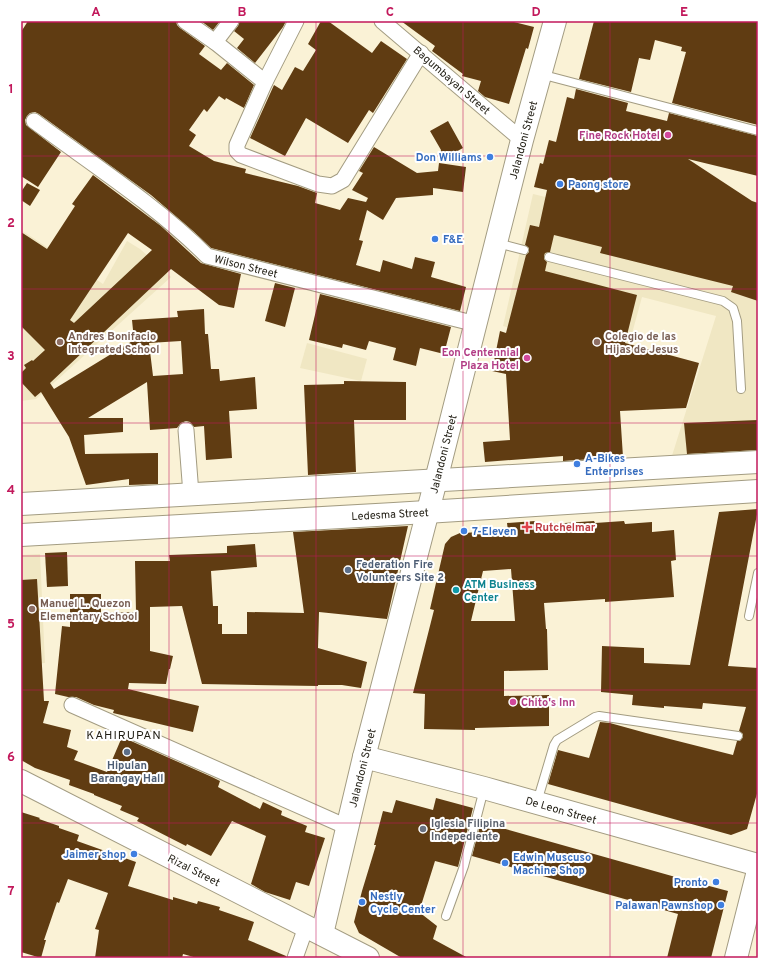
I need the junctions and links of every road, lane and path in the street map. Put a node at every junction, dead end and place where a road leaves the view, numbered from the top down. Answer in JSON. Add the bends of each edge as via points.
{"nodes":[{"id":1,"x":185,"y":21,"type":"edge"},
{"id":2,"x":231,"y":21,"type":"edge"},
{"id":3,"x":296,"y":21,"type":"edge"},
{"id":4,"x":382,"y":21,"type":"edge"},
{"id":5,"x":555,"y":21,"type":"edge"},
{"id":6,"x":215,"y":42,"type":"junction"},
{"id":7,"x":421,"y":53,"type":"junction"},
{"id":8,"x":540,"y":74,"type":"junction"},
{"id":9,"x":264,"y":82,"type":"junction"},
{"id":10,"x":34,"y":121,"type":"dead end"},
{"id":11,"x":758,"y":131,"type":"edge"},
{"id":12,"x":522,"y":140,"type":"junction"},
{"id":13,"x":496,"y":243,"type":"junction"},
{"id":14,"x":524,"y":250,"type":"dead end"},
{"id":15,"x":549,"y":257,"type":"dead end"},
{"id":16,"x":476,"y":324,"type":"junction"},
{"id":17,"x":742,"y":389,"type":"dead end"},
{"id":18,"x":186,"y":430,"type":"dead end"},
{"id":19,"x":758,"y":462,"type":"edge"},
{"id":20,"x":758,"y":491,"type":"edge"},
{"id":21,"x":191,"y":494,"type":"junction"},
{"id":22,"x":432,"y":495,"type":"junction"},
{"id":23,"x":21,"y":504,"type":"edge"},
{"id":24,"x":21,"y":535,"type":"edge"},
{"id":25,"x":758,"y":573,"type":"edge"},
{"id":26,"x":749,"y":616,"type":"dead end"},
{"id":27,"x":72,"y":705,"type":"dead end"},
{"id":28,"x":738,"y":736,"type":"dead end"},
{"id":29,"x":364,"y":757,"type":"junction"},
{"id":30,"x":21,"y":781,"type":"edge"},
{"id":31,"x":484,"y":788,"type":"junction"},
{"id":32,"x":537,"y":803,"type":"junction"},
{"id":33,"x":347,"y":827,"type":"junction"},
{"id":34,"x":758,"y":865,"type":"edge"},
{"id":35,"x":758,"y":870,"type":"edge"},
{"id":36,"x":446,"y":916,"type":"dead end"},
{"id":37,"x":314,"y":931,"type":"junction"},
{"id":38,"x":356,"y":955,"type":"edge"},
{"id":39,"x":295,"y":958,"type":"edge"},
{"id":40,"x":736,"y":958,"type":"edge"}],
"edges":[{"from":1,"to":6,"type":"street"},
{"from":2,"to":6,"type":"street"},
{"from":3,"to":9,"type":"street"},
{"from":4,"to":7,"type":"street","name":"Bagumbayan Street"},
{"from":5,"to":8,"type":"main road","name":"Jalandoni Street"},
{"from":6,"to":9,"type":"street"},
{"from":7,"to":9,"type":"street","via":[[343,180],[332,186],[318,184],[241,156],[237,151],[237,145]]},
{"from":7,"to":12,"type":"street","name":"Bagumbayan Street"},
{"from":8,"to":11,"type":"lane"},
{"from":8,"to":12,"type":"main road","name":"Jalandoni Street"},
{"from":10,"to":16,"type":"street","name":"Wilson Street","via":[[157,212],[207,256]]},
{"from":12,"to":13,"type":"main road","name":"Jalandoni Street"},
{"from":13,"to":14,"type":"lane"},
{"from":13,"to":16,"type":"main road","name":"Jalandoni Street"},
{"from":15,"to":17,"type":"lane","via":[[723,300],[733,308],[737,321]]},
{"from":16,"to":22,"type":"main road","name":"Jalandoni Street"},
{"from":18,"to":21,"type":"street"},
{"from":19,"to":22,"type":"main road","name":"Ledesma Street"},
{"from":20,"to":22,"type":"main road","name":"Ledesma Street"},
{"from":21,"to":22,"type":"main road","name":"Ledesma Street"},
{"from":21,"to":23,"type":"main road","name":"Ledesma Street"},
{"from":22,"to":24,"type":"main road","name":"Ledesma Street"},
{"from":22,"to":29,"type":"main road","name":"Jalandoni Street"},
{"from":25,"to":26,"type":"lane"},
{"from":27,"to":33,"type":"street"},
{"from":28,"to":32,"type":"lane","via":[[595,717],[557,740]]},
{"from":29,"to":31,"type":"main road","name":"De Leon Street"},
{"from":29,"to":33,"type":"main road","name":"Jalandoni Street"},
{"from":30,"to":37,"type":"main road","name":"Rizal Street"},
{"from":31,"to":32,"type":"main road","name":"De Leon Street"},
{"from":31,"to":36,"type":"lane","via":[[464,866]]},
{"from":32,"to":34,"type":"main road","name":"De Leon Street"},
{"from":33,"to":37,"type":"main road","name":"Jalandoni Street"},
{"from":35,"to":40,"type":"main road"},
{"from":37,"to":38,"type":"main road","name":"Rizal Street"},
{"from":37,"to":39,"type":"street"}]}
